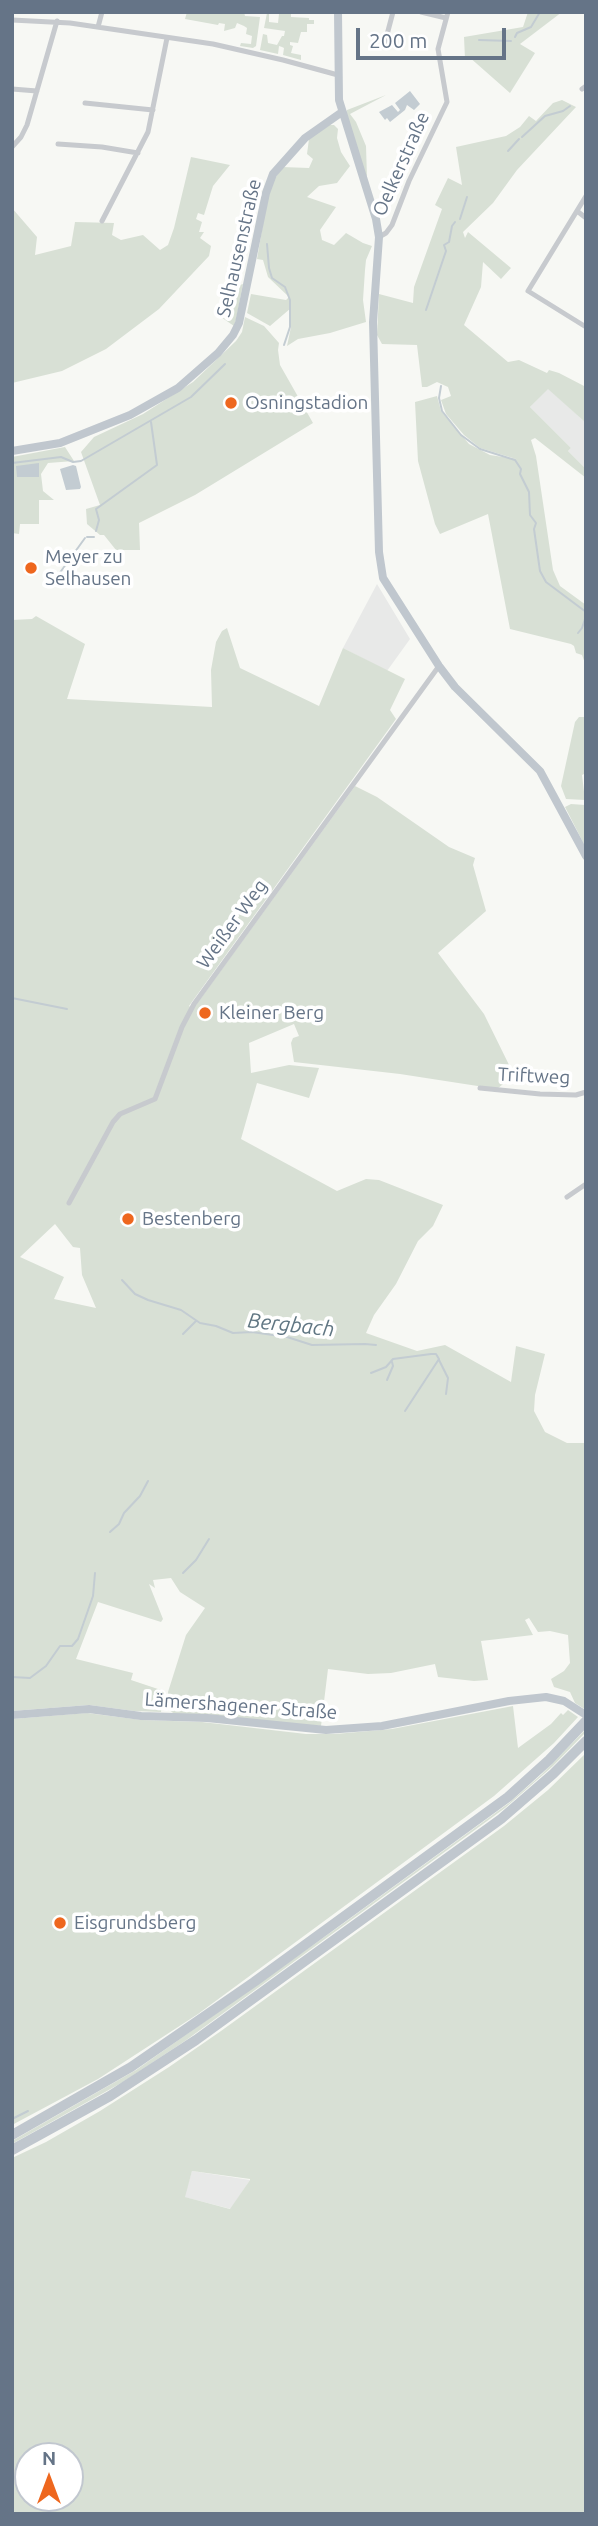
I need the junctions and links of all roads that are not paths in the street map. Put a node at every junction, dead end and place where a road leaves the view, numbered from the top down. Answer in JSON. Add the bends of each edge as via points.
{"nodes":[{"id":1,"x":102,"y":12,"type":"edge"},
{"id":2,"x":338,"y":12,"type":"edge"},
{"id":3,"x":393,"y":12,"type":"edge"},
{"id":4,"x":421,"y":12,"type":"edge"},
{"id":5,"x":447,"y":15,"type":"edge"},
{"id":6,"x":12,"y":20,"type":"edge"},
{"id":7,"x":57,"y":21,"type":"junction"},
{"id":8,"x":98,"y":26,"type":"junction"},
{"id":9,"x":167,"y":38,"type":"junction"},
{"id":10,"x":384,"y":46,"type":"dead end"},
{"id":11,"x":338,"y":75,"type":"junction"},
{"id":12,"x":12,"y":89,"type":"edge"},
{"id":13,"x":37,"y":91,"type":"junction"},
{"id":14,"x":85,"y":103,"type":"dead end"},
{"id":15,"x":153,"y":110,"type":"junction"},
{"id":16,"x":342,"y":112,"type":"junction"},
{"id":17,"x":58,"y":145,"type":"dead end"},
{"id":18,"x":12,"y":147,"type":"edge"},
{"id":19,"x":138,"y":153,"type":"junction"},
{"id":20,"x":586,"y":196,"type":"edge"},
{"id":21,"x":577,"y":211,"type":"junction"},
{"id":22,"x":586,"y":218,"type":"edge"},
{"id":23,"x":102,"y":222,"type":"dead end"},
{"id":24,"x":379,"y":237,"type":"junction"},
{"id":25,"x":586,"y":327,"type":"edge"},
{"id":26,"x":12,"y":451,"type":"edge"},
{"id":27,"x":439,"y":666,"type":"junction"},
{"id":28,"x":586,"y":856,"type":"edge"},
{"id":29,"x":480,"y":1088,"type":"dead end"},
{"id":30,"x":586,"y":1092,"type":"edge"},
{"id":31,"x":586,"y":1184,"type":"edge"},
{"id":32,"x":567,"y":1197,"type":"dead end"},
{"id":33,"x":69,"y":1203,"type":"dead end"},
{"id":34,"x":12,"y":1715,"type":"edge"},
{"id":35,"x":586,"y":1718,"type":"edge"},
{"id":36,"x":586,"y":1741,"type":"edge"},
{"id":37,"x":12,"y":2136,"type":"edge"},
{"id":38,"x":12,"y":2150,"type":"edge"}],
"edges":[{"from":1,"to":8,"type":"street"},
{"from":2,"to":11,"type":"main road"},
{"from":3,"to":10,"type":"street"},
{"from":4,"to":5,"type":"street","name":"Oelkerstraße"},
{"from":5,"to":24,"type":"street","name":"Oelkerstraße","via":[[438,48],[447,102],[393,223]]},
{"from":6,"to":7,"type":"street"},
{"from":7,"to":8,"type":"street"},
{"from":7,"to":13,"type":"street"},
{"from":8,"to":9,"type":"street"},
{"from":9,"to":11,"type":"street","via":[[237,49]]},
{"from":9,"to":15,"type":"street"},
{"from":11,"to":16,"type":"main road"},
{"from":12,"to":13,"type":"street"},
{"from":13,"to":18,"type":"street","via":[[23,133]]},
{"from":14,"to":15,"type":"street"},
{"from":15,"to":19,"type":"street"},
{"from":16,"to":24,"type":"main road"},
{"from":16,"to":26,"type":"main road","name":"Selhausenstraße","via":[[305,138],[273,174],[239,323],[218,353],[178,388],[130,415],[60,443]]},
{"from":17,"to":19,"type":"street"},
{"from":19,"to":23,"type":"street"},
{"from":20,"to":21,"type":"street"},
{"from":21,"to":22,"type":"street"},
{"from":21,"to":25,"type":"street","via":[[528,291]]},
{"from":24,"to":27,"type":"main road","via":[[373,322],[379,561],[388,587]]},
{"from":27,"to":28,"type":"main road","via":[[467,701],[540,771]]},
{"from":27,"to":33,"type":"street","name":"Weißer Weg","via":[[194,1004],[155,1099],[120,1114],[113,1122]]},
{"from":29,"to":30,"type":"street","name":"Triftweg","via":[[540,1094]]},
{"from":31,"to":32,"type":"street"},
{"from":34,"to":35,"type":"main road","name":"Lämershagener Straße","via":[[89,1709],[326,1730],[392,1725],[537,1697],[559,1699]]},
{"from":35,"to":37,"type":"highway","via":[[539,1770],[487,1813],[166,2045]]},
{"from":36,"to":38,"type":"highway","via":[[523,1801],[196,2040],[110,2096]]}]}
